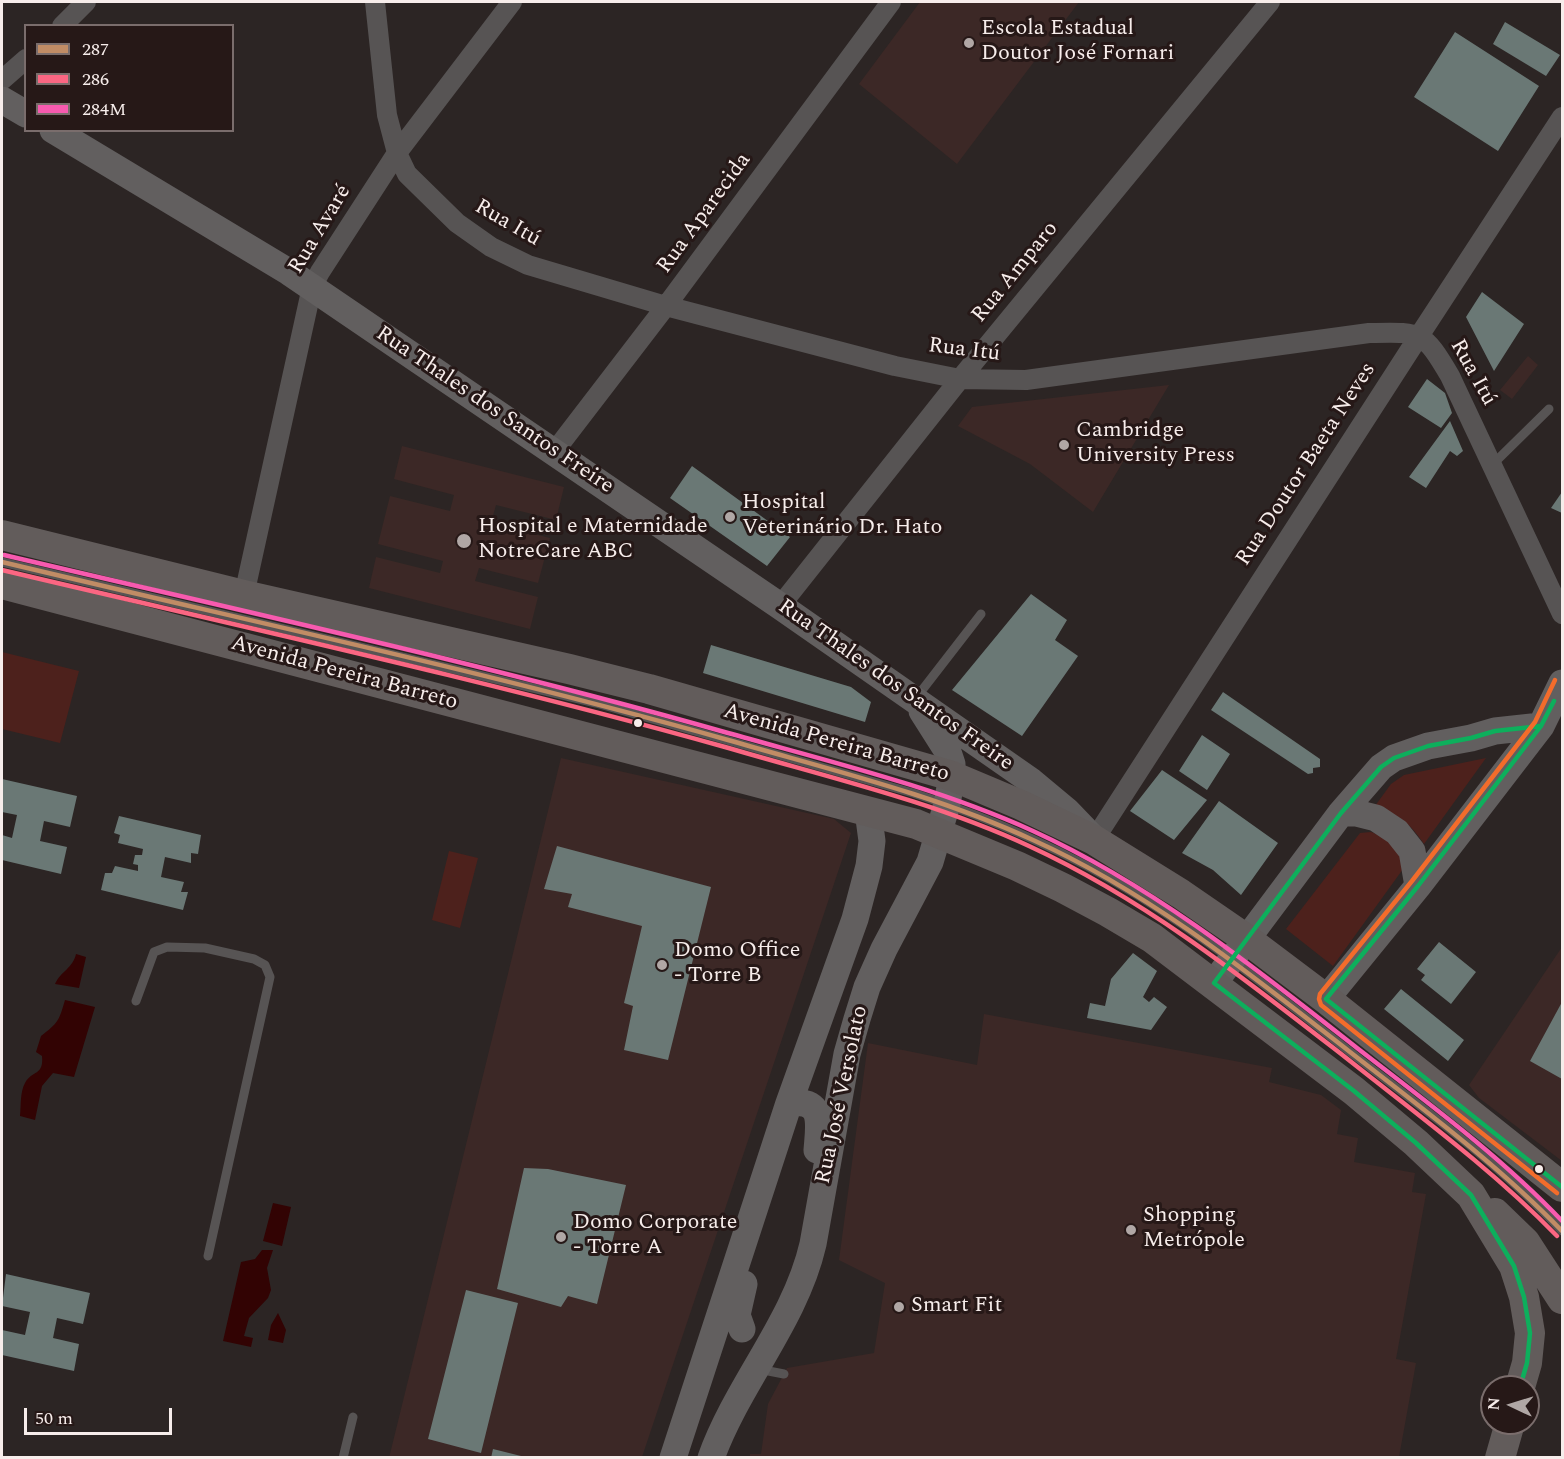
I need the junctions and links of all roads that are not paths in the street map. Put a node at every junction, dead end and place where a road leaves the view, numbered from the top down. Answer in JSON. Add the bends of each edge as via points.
{"nodes":[{"id":1,"x":86,"y":2,"type":"edge"},
{"id":2,"x":375,"y":2,"type":"edge"},
{"id":3,"x":512,"y":2,"type":"edge"},
{"id":4,"x":891,"y":2,"type":"edge"},
{"id":5,"x":1270,"y":2,"type":"edge"},
{"id":6,"x":64,"y":24,"type":"edge"},
{"id":7,"x":24,"y":61,"type":"edge"},
{"id":8,"x":2,"y":80,"type":"edge"},
{"id":9,"x":2,"y":100,"type":"edge"},
{"id":10,"x":24,"y":113,"type":"edge"},
{"id":11,"x":1563,"y":117,"type":"edge"},
{"id":12,"x":56,"y":132,"type":"edge"},
{"id":13,"x":397,"y":153,"type":"junction"},
{"id":14,"x":312,"y":287,"type":"junction"},
{"id":15,"x":666,"y":306,"type":"junction"},
{"id":16,"x":1419,"y":336,"type":"junction"},
{"id":17,"x":960,"y":379,"type":"junction"},
{"id":18,"x":1549,"y":409,"type":"dead end"},
{"id":19,"x":554,"y":452,"type":"junction"},
{"id":20,"x":1492,"y":465,"type":"junction"},
{"id":21,"x":2,"y":535,"type":"edge"},
{"id":22,"x":2,"y":562,"type":"edge"},
{"id":23,"x":2,"y":584,"type":"edge"},
{"id":24,"x":244,"y":594,"type":"junction"},
{"id":25,"x":780,"y":606,"type":"junction"},
{"id":26,"x":981,"y":614,"type":"dead end"},
{"id":27,"x":1563,"y":614,"type":"edge"},
{"id":28,"x":1563,"y":683,"type":"edge"},
{"id":29,"x":915,"y":700,"type":"junction"},
{"id":30,"x":1541,"y":726,"type":"junction"},
{"id":31,"x":950,"y":790,"type":"junction"},
{"id":32,"x":868,"y":811,"type":"junction"},
{"id":33,"x":1341,"y":813,"type":"junction"},
{"id":34,"x":939,"y":834,"type":"junction"},
{"id":35,"x":1094,"y":840,"type":"junction"},
{"id":36,"x":1418,"y":886,"type":"junction"},
{"id":37,"x":1238,"y":949,"type":"junction"},
{"id":38,"x":1214,"y":983,"type":"junction"},
{"id":39,"x":1326,"y":999,"type":"junction"},
{"id":40,"x":136,"y":1001,"type":"dead end"},
{"id":41,"x":789,"y":1103,"type":"junction"},
{"id":42,"x":1563,"y":1187,"type":"edge"},
{"id":43,"x":1471,"y":1195,"type":"junction"},
{"id":44,"x":818,"y":1213,"type":"junction"},
{"id":45,"x":1563,"y":1231,"type":"edge"},
{"id":46,"x":208,"y":1256,"type":"dead end"},
{"id":47,"x":1563,"y":1299,"type":"edge"},
{"id":48,"x":729,"y":1326,"type":"junction"},
{"id":49,"x":773,"y":1338,"type":"junction"},
{"id":50,"x":756,"y":1368,"type":"junction"},
{"id":51,"x":784,"y":1374,"type":"dead end"},
{"id":52,"x":1524,"y":1375,"type":"edge"},
{"id":53,"x":353,"y":1417,"type":"dead end"},
{"id":54,"x":1507,"y":1435,"type":"edge"},
{"id":55,"x":343,"y":1458,"type":"edge"},
{"id":56,"x":672,"y":1458,"type":"edge"},
{"id":57,"x":711,"y":1458,"type":"edge"},
{"id":58,"x":1500,"y":1458,"type":"edge"}],
"edges":[{"from":1,"to":6,"type":"street"},
{"from":2,"to":13,"type":"street","name":"Rua Itú","via":[[387,115]]},
{"from":3,"to":13,"type":"street","name":"Rua Avaré"},
{"from":4,"to":15,"type":"street","name":"Rua Aparecida"},
{"from":5,"to":17,"type":"street","name":"Rua Amparo"},
{"from":7,"to":8,"type":"street"},
{"from":9,"to":10,"type":"street"},
{"from":11,"to":16,"type":"street","name":"Rua Doutor Baeta Neves"},
{"from":12,"to":14,"type":"street","name":"Rua Thales dos Santos Freire"},
{"from":13,"to":14,"type":"street","name":"Rua Avaré"},
{"from":13,"to":15,"type":"street","name":"Rua Itú","via":[[407,174],[425,193],[491,247],[528,265]]},
{"from":14,"to":19,"type":"street","name":"Rua Thales dos Santos Freire"},
{"from":14,"to":24,"type":"street","name":"Rua Avaré"},
{"from":15,"to":17,"type":"street","name":"Rua Itú","via":[[895,366]]},
{"from":15,"to":19,"type":"street","name":"Rua Aparecida"},
{"from":16,"to":17,"type":"street","name":"Rua Itú","via":[[1369,333],[1026,380]]},
{"from":16,"to":20,"type":"street","name":"Rua Itú","via":[[1450,376]]},
{"from":16,"to":35,"type":"street","name":"Rua Doutor Baeta Neves"},
{"from":17,"to":25,"type":"street","name":"Rua Amparo"},
{"from":18,"to":20,"type":"lane"},
{"from":19,"to":25,"type":"street","name":"Rua Thales dos Santos Freire"},
{"from":20,"to":27,"type":"street","name":"Rua Itú"},
{"from":21,"to":24,"type":"main road","name":"Avenida Pereira Barreto"},
{"from":22,"to":31,"type":"lane"},
{"from":23,"to":32,"type":"main road","name":"Avenida Pereira Barreto"},
{"from":24,"to":31,"type":"main road","name":"Avenida Pereira Barreto","via":[[649,689]]},
{"from":25,"to":29,"type":"street","name":"Rua Thales dos Santos Freire"},
{"from":26,"to":29,"type":"lane"},
{"from":28,"to":30,"type":"street"},
{"from":29,"to":31,"type":"street","name":"Rua José Versolato","via":[[948,752],[952,764]]},
{"from":29,"to":35,"type":"street","name":"Rua Thales dos Santos Freire","via":[[1031,781]]},
{"from":30,"to":33,"type":"street","via":[[1495,731],[1394,758],[1372,775]]},
{"from":30,"to":36,"type":"street"},
{"from":31,"to":34,"type":"street","name":"Rua José Versolato"},
{"from":31,"to":35,"type":"main road","name":"Avenida Pereira Barreto","via":[[1021,805]]},
{"from":31,"to":37,"type":"lane","via":[[1023,835]]},
{"from":32,"to":34,"type":"main road","name":"Avenida Pereira Barreto"},
{"from":32,"to":41,"type":"street","name":"Rua José Versolato","via":[[872,841],[863,892]]},
{"from":33,"to":36,"type":"street","via":[[1376,818],[1397,832],[1412,852]]},
{"from":33,"to":37,"type":"street"},
{"from":34,"to":38,"type":"main road","name":"Avenida Pereira Barreto","via":[[1017,866],[1108,912]]},
{"from":34,"to":44,"type":"street","name":"Rua José Versolato","via":[[930,862],[884,949],[856,1019]]},
{"from":35,"to":37,"type":"main road","name":"Avenida Pereira Barreto","via":[[1181,894]]},
{"from":36,"to":39,"type":"street"},
{"from":37,"to":38,"type":"street"},
{"from":37,"to":39,"type":"main road","name":"Avenida Pereira Barreto"},
{"from":37,"to":45,"type":"lane","via":[[1519,1188]]},
{"from":38,"to":43,"type":"main road","name":"Avenida Pereira Barreto","via":[[1354,1090]]},
{"from":39,"to":42,"type":"main road","name":"Avenida Pereira Barreto"},
{"from":40,"to":46,"type":"lane","via":[[154,952],[167,947],[205,948],[254,959],[265,965],[270,977]]},
{"from":41,"to":44,"type":"street","via":[[812,1105],[818,1114],[814,1186]]},
{"from":41,"to":48,"type":"street","name":"Rua José Versolato","via":[[756,1207]]},
{"from":43,"to":47,"type":"main road","via":[[1525,1242]]},
{"from":43,"to":52,"type":"main road","via":[[1514,1266],[1524,1297],[1530,1333]]},
{"from":44,"to":49,"type":"street","name":"Rua José Versolato","via":[[804,1274]]},
{"from":48,"to":49,"type":"street"},
{"from":48,"to":56,"type":"street","name":"Rua José Versolato"},
{"from":49,"to":50,"type":"street","name":"Rua José Versolato"},
{"from":50,"to":51,"type":"lane"},
{"from":50,"to":57,"type":"street","name":"Rua José Versolato"},
{"from":53,"to":55,"type":"lane"},
{"from":54,"to":58,"type":"main road"}]}
